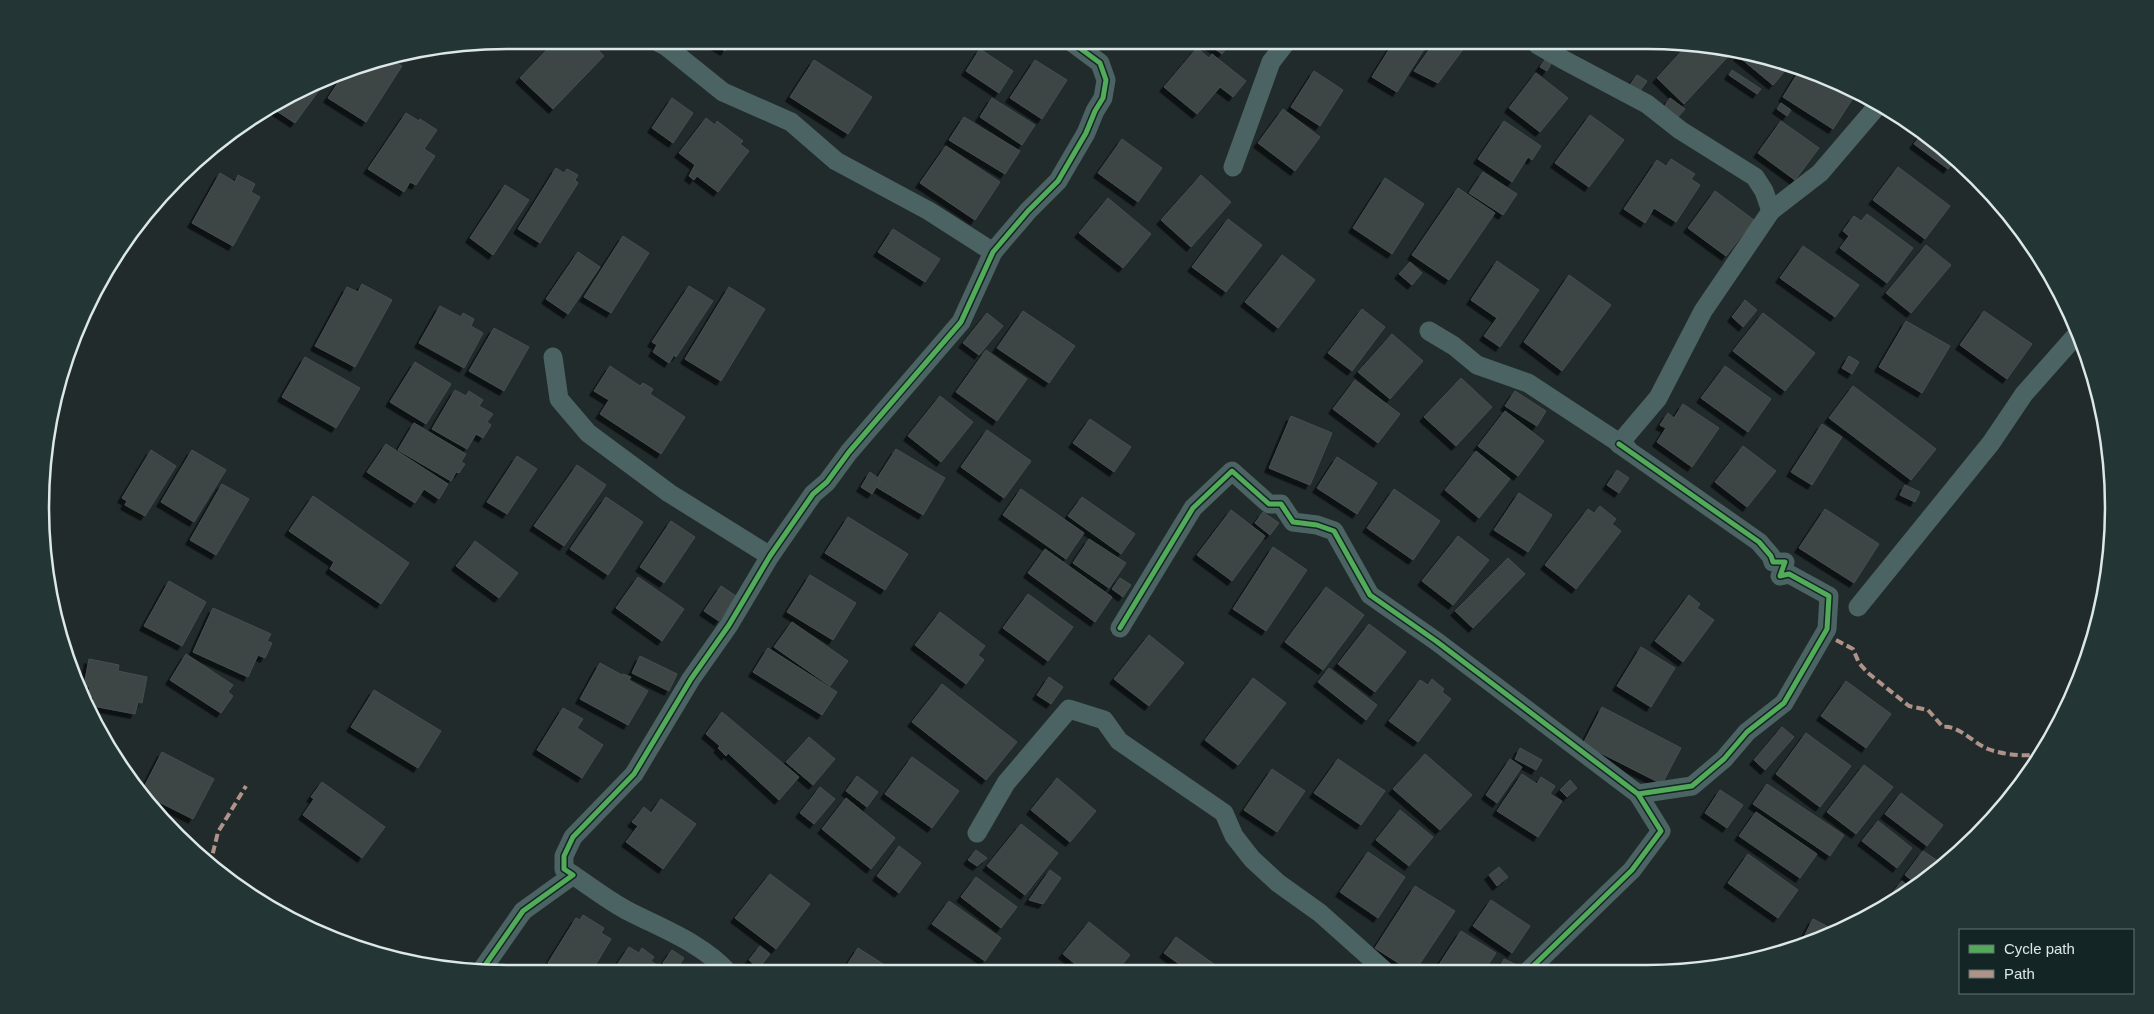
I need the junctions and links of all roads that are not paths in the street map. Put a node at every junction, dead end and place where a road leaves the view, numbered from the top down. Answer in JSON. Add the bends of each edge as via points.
{"nodes":[{"id":1,"x":669,"y":49,"type":"edge"},
{"id":2,"x":1081,"y":49,"type":"edge"},
{"id":3,"x":1281,"y":49,"type":"edge"},
{"id":4,"x":1545,"y":49,"type":"edge"},
{"id":5,"x":1875,"y":109,"type":"edge"},
{"id":6,"x":1233,"y":167,"type":"dead end"},
{"id":7,"x":1771,"y":211,"type":"junction"},
{"id":8,"x":993,"y":252,"type":"junction"},
{"id":9,"x":1429,"y":331,"type":"dead end"},
{"id":10,"x":2073,"y":339,"type":"edge"},
{"id":11,"x":553,"y":357,"type":"dead end"},
{"id":12,"x":1619,"y":444,"type":"junction"},
{"id":13,"x":770,"y":556,"type":"junction"},
{"id":14,"x":1858,"y":607,"type":"dead end"},
{"id":15,"x":1120,"y":628,"type":"dead end"},
{"id":16,"x":1638,"y":794,"type":"junction"},
{"id":17,"x":977,"y":834,"type":"dead end"},
{"id":18,"x":573,"y":875,"type":"junction"},
{"id":19,"x":486,"y":964,"type":"edge"},
{"id":20,"x":720,"y":965,"type":"edge"},
{"id":21,"x":1378,"y":965,"type":"edge"},
{"id":22,"x":1534,"y":965,"type":"edge"}],
"edges":[{"from":1,"to":8,"type":"street","via":[[723,92],[791,122],[836,161],[929,212]]},
{"from":2,"to":8,"type":"street","via":[[1100,63],[1106,80],[1103,98],[1058,181],[1028,210]]},
{"from":3,"to":6,"type":"street","via":[[1271,62]]},
{"from":4,"to":7,"type":"street","via":[[1647,104],[1680,130],[1755,177]]},
{"from":5,"to":7,"type":"street","via":[[1820,173]]},
{"from":7,"to":12,"type":"street","via":[[1702,311],[1658,398]]},
{"from":8,"to":13,"type":"street","via":[[960,322],[827,482],[813,494]]},
{"from":9,"to":12,"type":"street","via":[[1477,365],[1528,383],[1628,448]]},
{"from":10,"to":14,"type":"street","via":[[2024,394],[1991,443]]},
{"from":11,"to":13,"type":"street","via":[[559,399],[588,433],[669,493]]},
{"from":12,"to":16,"type":"street","via":[[1759,542],[1773,562],[1785,562],[1780,576],[1789,574],[1829,596],[1826,629],[1784,703],[1747,732],[1724,759],[1692,786]]},
{"from":13,"to":18,"type":"street","via":[[634,774],[573,837],[564,856],[564,869]]},
{"from":15,"to":16,"type":"street","via":[[1193,508],[1232,471],[1269,504],[1280,504],[1293,522],[1334,531],[1370,595]]},
{"from":16,"to":22,"type":"street","via":[[1661,831],[1632,870]]},
{"from":17,"to":21,"type":"street","via":[[1006,784],[1068,709],[1104,720],[1119,741],[1224,813],[1234,836],[1252,859]]},
{"from":18,"to":19,"type":"street","via":[[523,911]]},
{"from":18,"to":20,"type":"street","via":[[626,910],[700,948]]}]}
